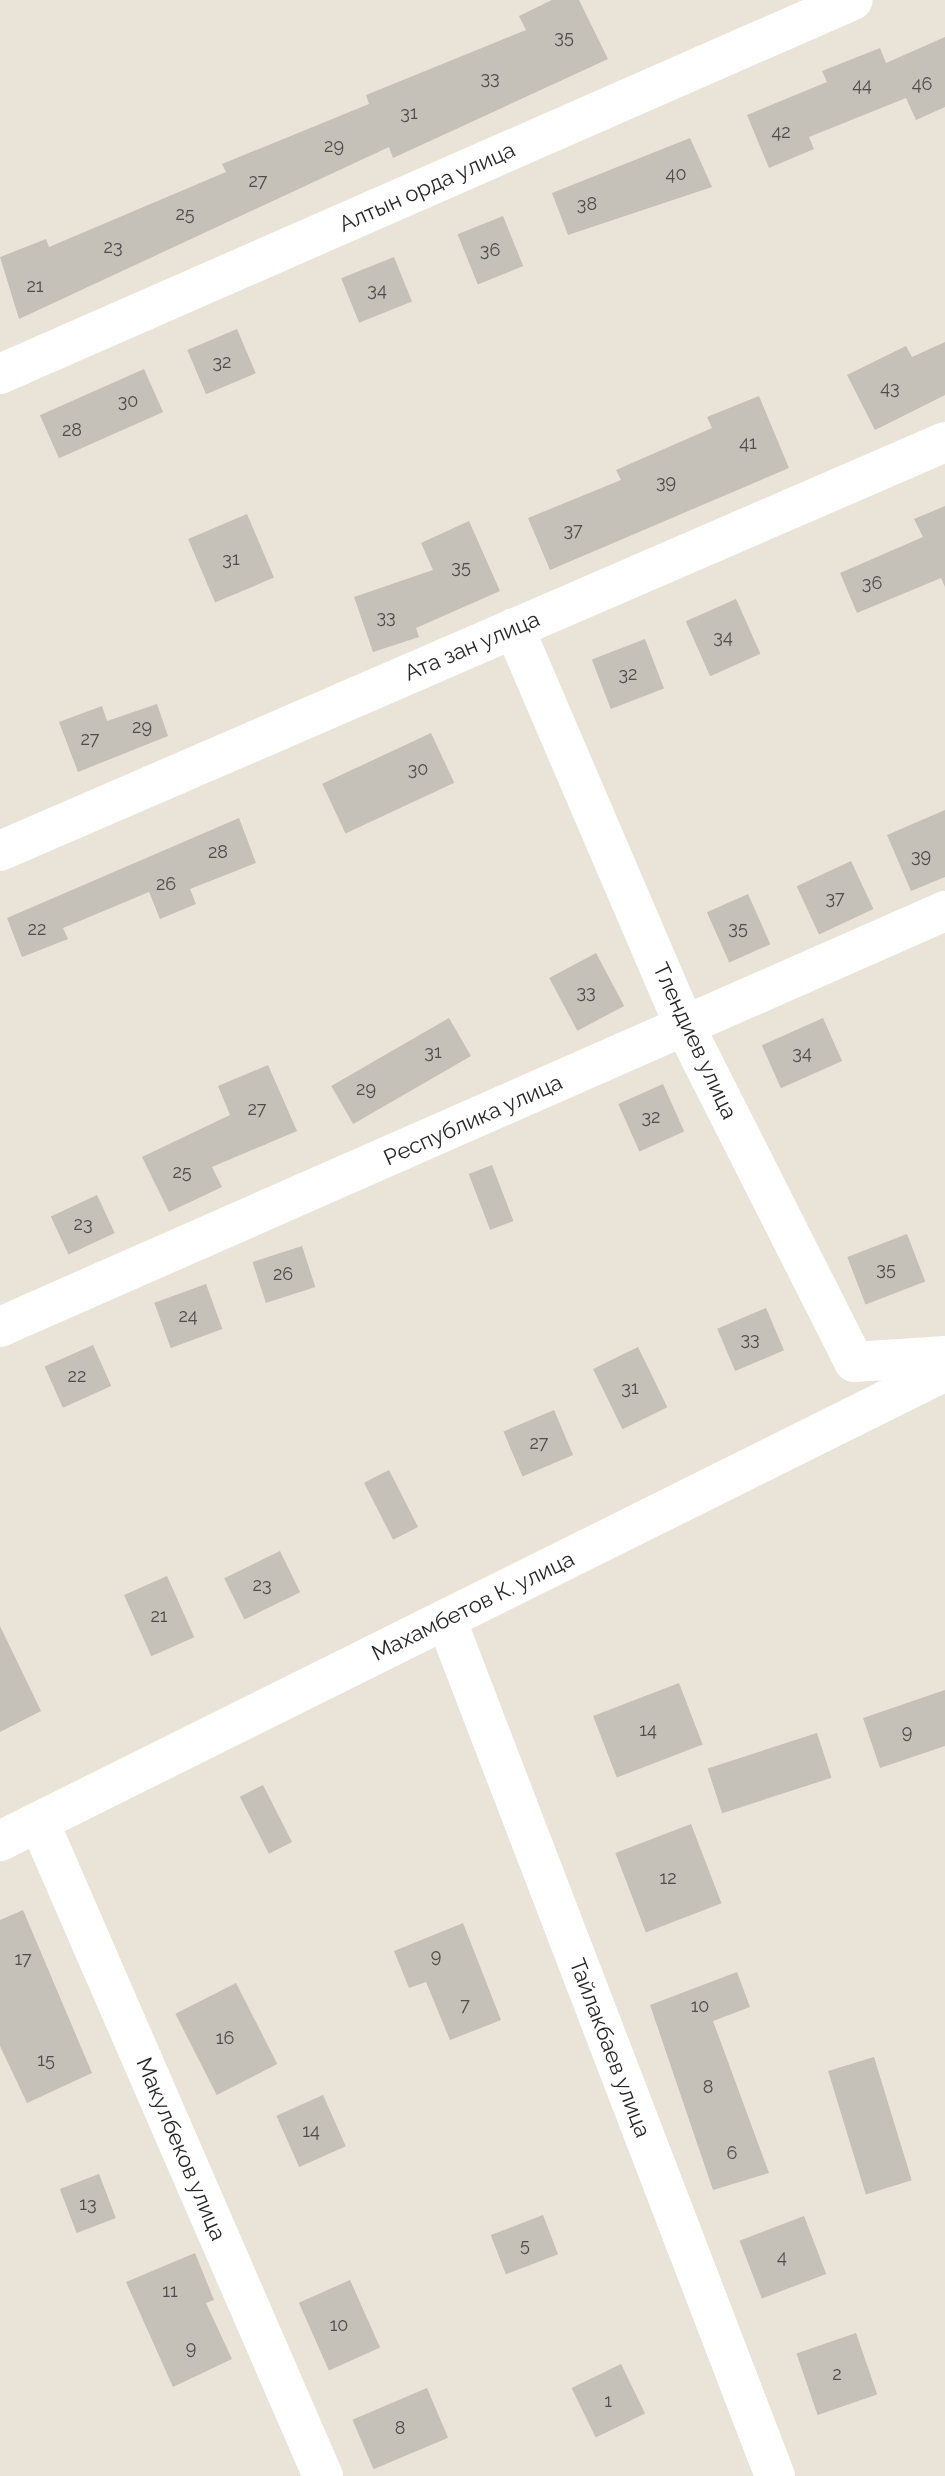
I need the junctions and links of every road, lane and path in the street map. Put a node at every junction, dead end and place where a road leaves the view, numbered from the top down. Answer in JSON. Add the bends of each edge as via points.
{"nodes":[{"id":1,"x":853,"y":0,"type":"edge"},
{"id":2,"x":0,"y":374,"type":"edge"},
{"id":3,"x":945,"y":442,"type":"edge"},
{"id":4,"x":514,"y":628,"type":"junction"},
{"id":5,"x":0,"y":851,"type":"edge"},
{"id":6,"x":945,"y":911,"type":"edge"},
{"id":7,"x":685,"y":1027,"type":"junction"},
{"id":8,"x":0,"y":1327,"type":"edge"},
{"id":9,"x":945,"y":1356,"type":"edge"},
{"id":10,"x":945,"y":1371,"type":"edge"},
{"id":11,"x":446,"y":1619,"type":"junction"},
{"id":12,"x":39,"y":1822,"type":"junction"},
{"id":13,"x":0,"y":1841,"type":"edge"},
{"id":14,"x":323,"y":2476,"type":"edge"},
{"id":15,"x":775,"y":2476,"type":"edge"}],
"edges":[{"from":1,"to":2,"type":"street","name":"Алтын орда улица"},
{"from":3,"to":4,"type":"street","name":"Ата зан улица"},
{"from":4,"to":5,"type":"street","name":"Ата зан улица"},
{"from":4,"to":7,"type":"street","name":"Тлендиев улица"},
{"from":6,"to":7,"type":"street","name":"Республика улица"},
{"from":7,"to":8,"type":"street","name":"Республика улица"},
{"from":7,"to":9,"type":"street","name":"Тлендиев улица","via":[[854,1362]]},
{"from":10,"to":11,"type":"street","name":"Махамбетов К. улица"},
{"from":11,"to":12,"type":"street","name":"Махамбетов К. улица"},
{"from":11,"to":15,"type":"street","name":"Тайлакбаев улица"},
{"from":12,"to":13,"type":"street","name":"Махамбетов К. улица"},
{"from":12,"to":14,"type":"street","name":"Макулбеков улица"}]}
